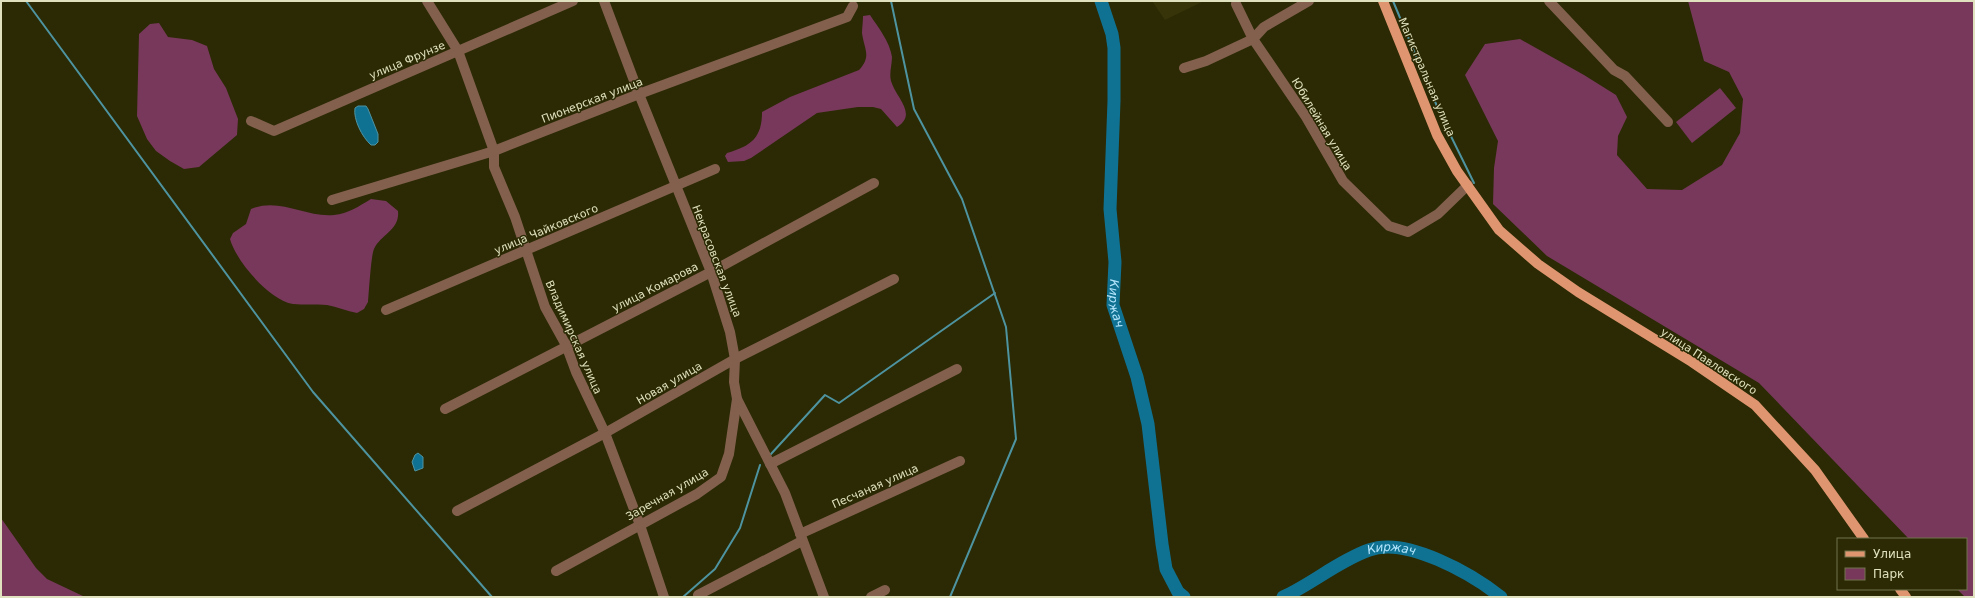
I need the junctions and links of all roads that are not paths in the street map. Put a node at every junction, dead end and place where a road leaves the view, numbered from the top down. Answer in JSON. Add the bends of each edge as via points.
{"nodes":[{"id":1,"x":427,"y":1,"type":"edge"},
{"id":2,"x":573,"y":1,"type":"edge"},
{"id":3,"x":604,"y":1,"type":"edge"},
{"id":4,"x":1310,"y":1,"type":"edge"},
{"id":5,"x":1383,"y":1,"type":"edge"},
{"id":6,"x":1549,"y":1,"type":"edge"},
{"id":7,"x":1236,"y":4,"type":"dead end"},
{"id":8,"x":853,"y":6,"type":"dead end"},
{"id":9,"x":1253,"y":38,"type":"junction"},
{"id":10,"x":458,"y":51,"type":"junction"},
{"id":11,"x":1184,"y":68,"type":"dead end"},
{"id":12,"x":639,"y":94,"type":"junction"},
{"id":13,"x":251,"y":121,"type":"dead end"},
{"id":14,"x":1668,"y":122,"type":"dead end"},
{"id":15,"x":494,"y":151,"type":"junction"},
{"id":16,"x":715,"y":169,"type":"dead end"},
{"id":17,"x":874,"y":182,"type":"dead end"},
{"id":18,"x":1468,"y":185,"type":"junction"},
{"id":19,"x":676,"y":187,"type":"junction"},
{"id":20,"x":332,"y":200,"type":"dead end"},
{"id":21,"x":525,"y":251,"type":"junction"},
{"id":22,"x":710,"y":272,"type":"junction"},
{"id":23,"x":894,"y":279,"type":"dead end"},
{"id":24,"x":1585,"y":297,"type":"joint"},
{"id":25,"x":386,"y":310,"type":"dead end"},
{"id":26,"x":566,"y":345,"type":"junction"},
{"id":27,"x":735,"y":359,"type":"junction"},
{"id":28,"x":957,"y":369,"type":"dead end"},
{"id":29,"x":737,"y":399,"type":"junction"},
{"id":30,"x":445,"y":409,"type":"dead end"},
{"id":31,"x":605,"y":433,"type":"junction"},
{"id":32,"x":960,"y":461,"type":"dead end"},
{"id":33,"x":770,"y":464,"type":"junction"},
{"id":34,"x":457,"y":511,"type":"dead end"},
{"id":35,"x":640,"y":525,"type":"junction"},
{"id":36,"x":801,"y":537,"type":"junction"},
{"id":37,"x":1863,"y":538,"type":"edge"},
{"id":38,"x":556,"y":571,"type":"dead end"},
{"id":39,"x":885,"y":590,"type":"dead end"},
{"id":40,"x":698,"y":595,"type":"dead end"},
{"id":41,"x":664,"y":597,"type":"edge"},
{"id":42,"x":824,"y":597,"type":"edge"},
{"id":43,"x":871,"y":597,"type":"edge"}],
"edges":[{"from":1,"to":10,"type":"street","name":"Владимирская улица"},
{"from":2,"to":10,"type":"street","name":"улица Фрунзе"},
{"from":3,"to":12,"type":"street","name":"Некрасовская улица"},
{"from":4,"to":9,"type":"street","via":[[1264,27]]},
{"from":5,"to":18,"type":"main road","name":"Магистральная улица","via":[[1437,135]]},
{"from":6,"to":14,"type":"street","via":[[1614,70],[1625,76]]},
{"from":7,"to":9,"type":"street","name":"Юбилейная улица"},
{"from":8,"to":12,"type":"street","name":"Пионерская улица","via":[[847,17]]},
{"from":9,"to":11,"type":"street","via":[[1206,61]]},
{"from":9,"to":18,"type":"street","name":"Юбилейная улица","via":[[1306,117],[1343,181],[1389,226],[1408,232],[1438,214]]},
{"from":10,"to":13,"type":"street","name":"улица Фрунзе","via":[[274,131]]},
{"from":10,"to":15,"type":"street","name":"Владимирская улица"},
{"from":12,"to":15,"type":"street","name":"Пионерская улица"},
{"from":12,"to":19,"type":"street","name":"Некрасовская улица"},
{"from":15,"to":20,"type":"street","name":"Пионерская улица"},
{"from":15,"to":21,"type":"street","name":"Владимирская улица","via":[[494,168],[515,217]]},
{"from":16,"to":19,"type":"street","name":"улица Чайковского"},
{"from":17,"to":22,"type":"street","name":"улица Комарова"},
{"from":18,"to":24,"type":"main road","name":"Магистральная улица","via":[[1499,230],[1538,264]]},
{"from":19,"to":21,"type":"street","name":"улица Чайковского"},
{"from":19,"to":22,"type":"street","name":"Некрасовская улица"},
{"from":21,"to":25,"type":"street","name":"улица Чайковского"},
{"from":21,"to":26,"type":"street","name":"Владимирская улица","via":[[545,307]]},
{"from":22,"to":26,"type":"street","name":"улица Комарова"},
{"from":22,"to":27,"type":"street","name":"Некрасовская улица","via":[[730,332]]},
{"from":23,"to":27,"type":"street","name":"Новая улица"},
{"from":24,"to":37,"type":"main road","name":"улица Павловского","via":[[1692,362],[1755,405],[1815,470]]},
{"from":26,"to":30,"type":"street","name":"улица Комарова"},
{"from":26,"to":31,"type":"street","name":"Владимирская улица"},
{"from":27,"to":29,"type":"street","name":"Некрасовская улица","via":[[734,382]]},
{"from":27,"to":31,"type":"street","name":"Новая улица"},
{"from":28,"to":33,"type":"street"},
{"from":29,"to":33,"type":"street","name":"Некрасовская улица"},
{"from":29,"to":35,"type":"street","name":"Заречная улица","via":[[729,454],[721,477],[697,494]]},
{"from":31,"to":34,"type":"street","name":"Новая улица"},
{"from":31,"to":35,"type":"street","name":"Владимирская улица"},
{"from":32,"to":36,"type":"street","name":"Песчаная улица"},
{"from":33,"to":36,"type":"street","name":"Некрасовская улица","via":[[785,493]]},
{"from":35,"to":38,"type":"street","name":"Заречная улица"},
{"from":35,"to":41,"type":"street","name":"Владимирская улица"},
{"from":36,"to":40,"type":"street","name":"Песчаная улица"},
{"from":36,"to":42,"type":"street","name":"Некрасовская улица"},
{"from":39,"to":43,"type":"street"}]}
